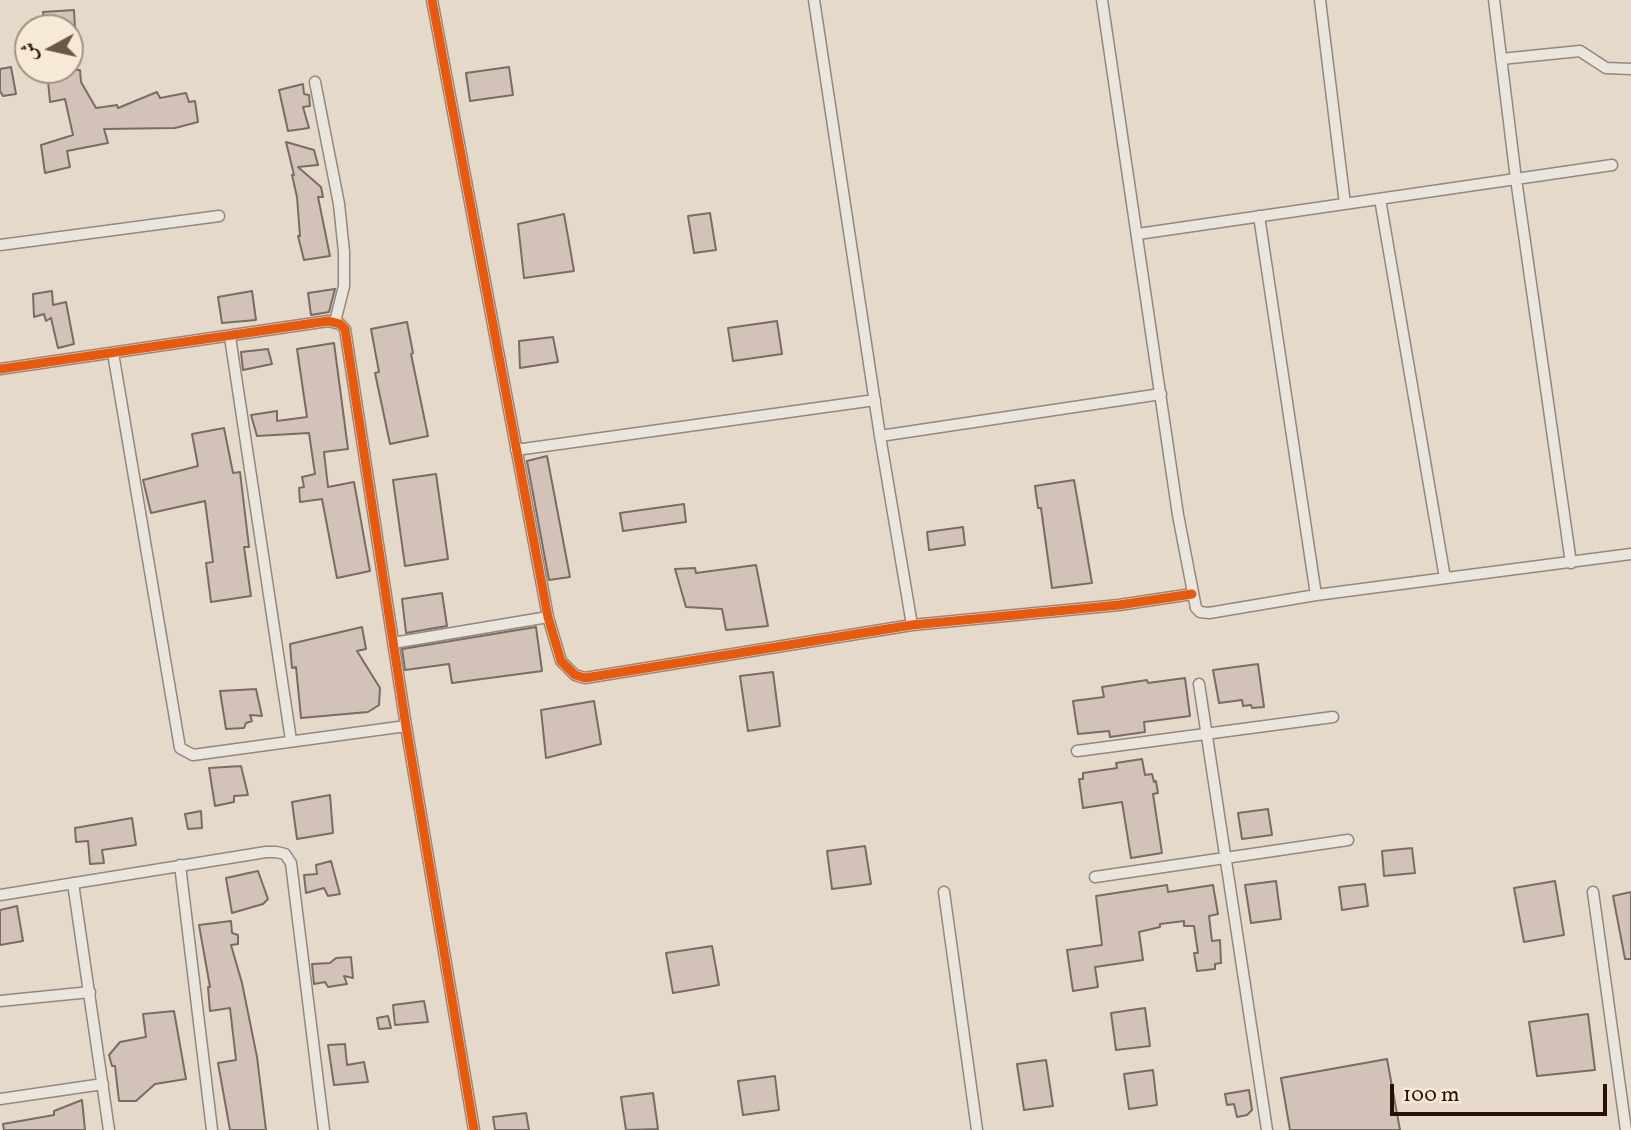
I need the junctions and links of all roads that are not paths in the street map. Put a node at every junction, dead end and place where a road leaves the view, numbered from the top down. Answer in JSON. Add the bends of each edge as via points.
{"nodes":[{"id":1,"x":432,"y":0,"type":"edge"},
{"id":2,"x":814,"y":0,"type":"edge"},
{"id":3,"x":1102,"y":0,"type":"edge"},
{"id":4,"x":1320,"y":0,"type":"edge"},
{"id":5,"x":1494,"y":0,"type":"edge"},
{"id":6,"x":1501,"y":59,"type":"junction"},
{"id":7,"x":1631,"y":69,"type":"edge"},
{"id":8,"x":315,"y":82,"type":"dead end"},
{"id":9,"x":1612,"y":165,"type":"dead end"},
{"id":10,"x":1516,"y":179,"type":"junction"},
{"id":11,"x":1380,"y":199,"type":"junction"},
{"id":12,"x":1345,"y":204,"type":"junction"},
{"id":13,"x":219,"y":216,"type":"dead end"},
{"id":14,"x":1259,"y":216,"type":"junction"},
{"id":15,"x":1138,"y":234,"type":"junction"},
{"id":16,"x":0,"y":245,"type":"edge"},
{"id":17,"x":335,"y":322,"type":"junction"},
{"id":18,"x":230,"y":337,"type":"junction"},
{"id":19,"x":113,"y":353,"type":"junction"},
{"id":20,"x":0,"y":369,"type":"edge"},
{"id":21,"x":1161,"y":394,"type":"junction"},
{"id":22,"x":875,"y":400,"type":"junction"},
{"id":23,"x":880,"y":436,"type":"junction"},
{"id":24,"x":516,"y":450,"type":"junction"},
{"id":25,"x":1631,"y":554,"type":"edge"},
{"id":26,"x":1571,"y":563,"type":"junction"},
{"id":27,"x":1445,"y":578,"type":"junction"},
{"id":28,"x":1192,"y":594,"type":"junction"},
{"id":29,"x":1316,"y":595,"type":"junction"},
{"id":30,"x":548,"y":617,"type":"junction"},
{"id":31,"x":912,"y":625,"type":"junction"},
{"id":32,"x":393,"y":643,"type":"junction"},
{"id":33,"x":1199,"y":684,"type":"dead end"},
{"id":34,"x":1332,"y":717,"type":"dead end"},
{"id":35,"x":406,"y":726,"type":"junction"},
{"id":36,"x":1207,"y":733,"type":"junction"},
{"id":37,"x":290,"y":740,"type":"junction"},
{"id":38,"x":1077,"y":751,"type":"dead end"},
{"id":39,"x":1348,"y":840,"type":"dead end"},
{"id":40,"x":1225,"y":857,"type":"junction"},
{"id":41,"x":180,"y":865,"type":"junction"},
{"id":42,"x":1096,"y":877,"type":"dead end"},
{"id":43,"x":73,"y":883,"type":"junction"},
{"id":44,"x":944,"y":892,"type":"dead end"},
{"id":45,"x":1592,"y":892,"type":"dead end"},
{"id":46,"x":0,"y":895,"type":"edge"},
{"id":47,"x":90,"y":992,"type":"junction"},
{"id":48,"x":0,"y":1001,"type":"edge"},
{"id":49,"x":103,"y":1084,"type":"junction"},
{"id":50,"x":0,"y":1099,"type":"edge"},
{"id":51,"x":109,"y":1130,"type":"edge"},
{"id":52,"x":212,"y":1130,"type":"edge"},
{"id":53,"x":324,"y":1130,"type":"edge"},
{"id":54,"x":474,"y":1130,"type":"edge"},
{"id":55,"x":977,"y":1130,"type":"edge"},
{"id":56,"x":1267,"y":1130,"type":"edge"},
{"id":57,"x":1626,"y":1130,"type":"edge"}],
"edges":[{"from":1,"to":24,"type":"street"},
{"from":2,"to":22,"type":"street"},
{"from":3,"to":15,"type":"street"},
{"from":4,"to":12,"type":"street"},
{"from":5,"to":6,"type":"street"},
{"from":6,"to":7,"type":"street","via":[[1580,51],[1606,68]]},
{"from":6,"to":10,"type":"street"},
{"from":8,"to":17,"type":"street","via":[[344,251],[344,286]]},
{"from":9,"to":10,"type":"street"},
{"from":10,"to":11,"type":"street"},
{"from":10,"to":26,"type":"street"},
{"from":11,"to":12,"type":"street"},
{"from":11,"to":27,"type":"street"},
{"from":12,"to":14,"type":"street"},
{"from":13,"to":16,"type":"street"},
{"from":14,"to":15,"type":"street"},
{"from":14,"to":29,"type":"street"},
{"from":15,"to":21,"type":"street"},
{"from":17,"to":18,"type":"street"},
{"from":17,"to":32,"type":"street","via":[[347,336]]},
{"from":18,"to":19,"type":"street"},
{"from":18,"to":37,"type":"street"},
{"from":19,"to":20,"type":"street"},
{"from":19,"to":37,"type":"street","via":[[180,748],[192,755]]},
{"from":21,"to":23,"type":"street"},
{"from":21,"to":28,"type":"street"},
{"from":22,"to":23,"type":"street"},
{"from":22,"to":24,"type":"street"},
{"from":23,"to":31,"type":"street"},
{"from":24,"to":30,"type":"street"},
{"from":25,"to":26,"type":"street"},
{"from":26,"to":27,"type":"street"},
{"from":27,"to":29,"type":"street"},
{"from":28,"to":29,"type":"street","via":[[1196,608],[1204,613]]},
{"from":28,"to":31,"type":"street"},
{"from":30,"to":31,"type":"street","via":[[561,661],[585,678]]},
{"from":30,"to":32,"type":"street"},
{"from":32,"to":35,"type":"street"},
{"from":33,"to":36,"type":"street"},
{"from":34,"to":36,"type":"street"},
{"from":35,"to":37,"type":"street"},
{"from":35,"to":54,"type":"street"},
{"from":36,"to":38,"type":"street"},
{"from":36,"to":40,"type":"street"},
{"from":39,"to":40,"type":"street"},
{"from":40,"to":42,"type":"street"},
{"from":40,"to":56,"type":"street"},
{"from":41,"to":43,"type":"street"},
{"from":41,"to":52,"type":"street"},
{"from":41,"to":53,"type":"street","via":[[266,852],[281,852],[289,858]]},
{"from":43,"to":46,"type":"street"},
{"from":43,"to":47,"type":"street"},
{"from":44,"to":55,"type":"street"},
{"from":45,"to":57,"type":"street"},
{"from":47,"to":48,"type":"street"},
{"from":47,"to":49,"type":"street"},
{"from":49,"to":50,"type":"street"},
{"from":49,"to":51,"type":"street"}]}
